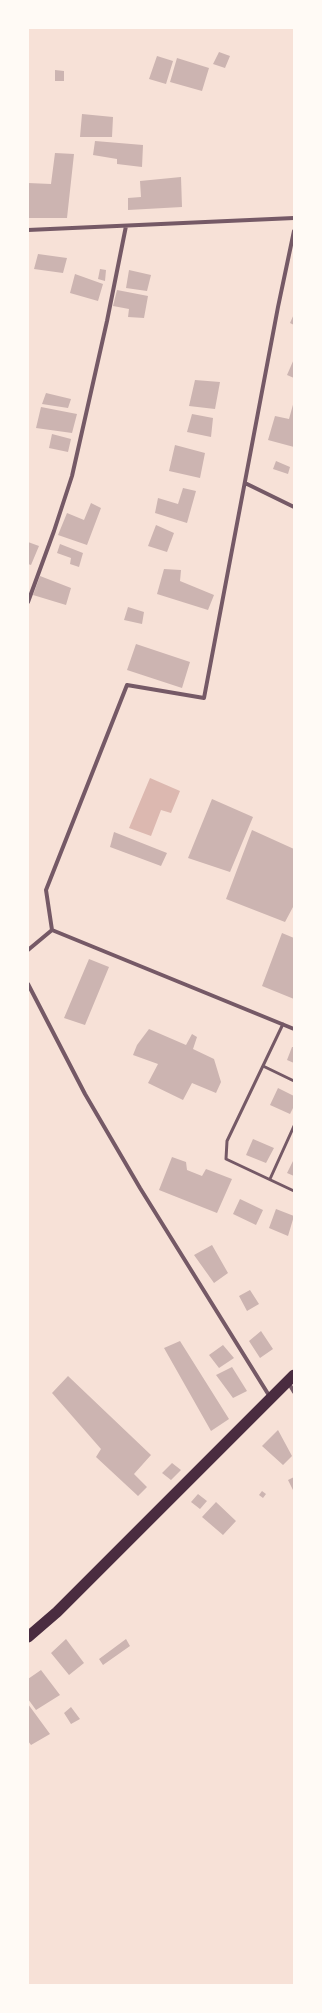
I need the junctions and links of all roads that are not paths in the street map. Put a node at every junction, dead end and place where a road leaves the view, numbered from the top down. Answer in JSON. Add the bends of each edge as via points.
{"nodes":[{"id":1,"x":294,"y":218,"type":"edge"},
{"id":2,"x":126,"y":226,"type":"junction"},
{"id":3,"x":28,"y":230,"type":"edge"},
{"id":4,"x":294,"y":231,"type":"edge"},
{"id":5,"x":245,"y":483,"type":"junction"},
{"id":6,"x":294,"y":507,"type":"edge"},
{"id":7,"x":28,"y":602,"type":"edge"},
{"id":8,"x":52,"y":930,"type":"junction"},
{"id":9,"x":28,"y":950,"type":"edge"},
{"id":10,"x":28,"y":984,"type":"edge"},
{"id":11,"x":283,"y":1024,"type":"junction"},
{"id":12,"x":294,"y":1029,"type":"edge"},
{"id":13,"x":263,"y":1066,"type":"junction"},
{"id":14,"x":294,"y":1081,"type":"edge"},
{"id":15,"x":294,"y":1126,"type":"edge"},
{"id":16,"x":270,"y":1179,"type":"junction"},
{"id":17,"x":294,"y":1191,"type":"edge"},
{"id":18,"x":291,"y":1379,"type":"edge"},
{"id":19,"x":294,"y":1392,"type":"edge"},
{"id":20,"x":271,"y":1399,"type":"junction"},
{"id":21,"x":28,"y":1637,"type":"edge"}],
"edges":[{"from":1,"to":2,"type":"street"},
{"from":2,"to":3,"type":"street"},
{"from":2,"to":7,"type":"street","via":[[72,476]]},
{"from":4,"to":5,"type":"street"},
{"from":5,"to":6,"type":"street"},
{"from":5,"to":8,"type":"street","via":[[204,698],[127,685],[46,890]]},
{"from":8,"to":9,"type":"street"},
{"from":8,"to":11,"type":"street"},
{"from":10,"to":20,"type":"street","via":[[88,1101]]},
{"from":11,"to":12,"type":"street"},
{"from":11,"to":13,"type":"lane"},
{"from":13,"to":14,"type":"lane"},
{"from":13,"to":16,"type":"lane","via":[[227,1141],[226,1159]]},
{"from":15,"to":16,"type":"lane"},
{"from":16,"to":17,"type":"lane"},
{"from":18,"to":19,"type":"street"},
{"from":18,"to":20,"type":"highway"},
{"from":20,"to":21,"type":"highway","via":[[58,1612]]}]}
